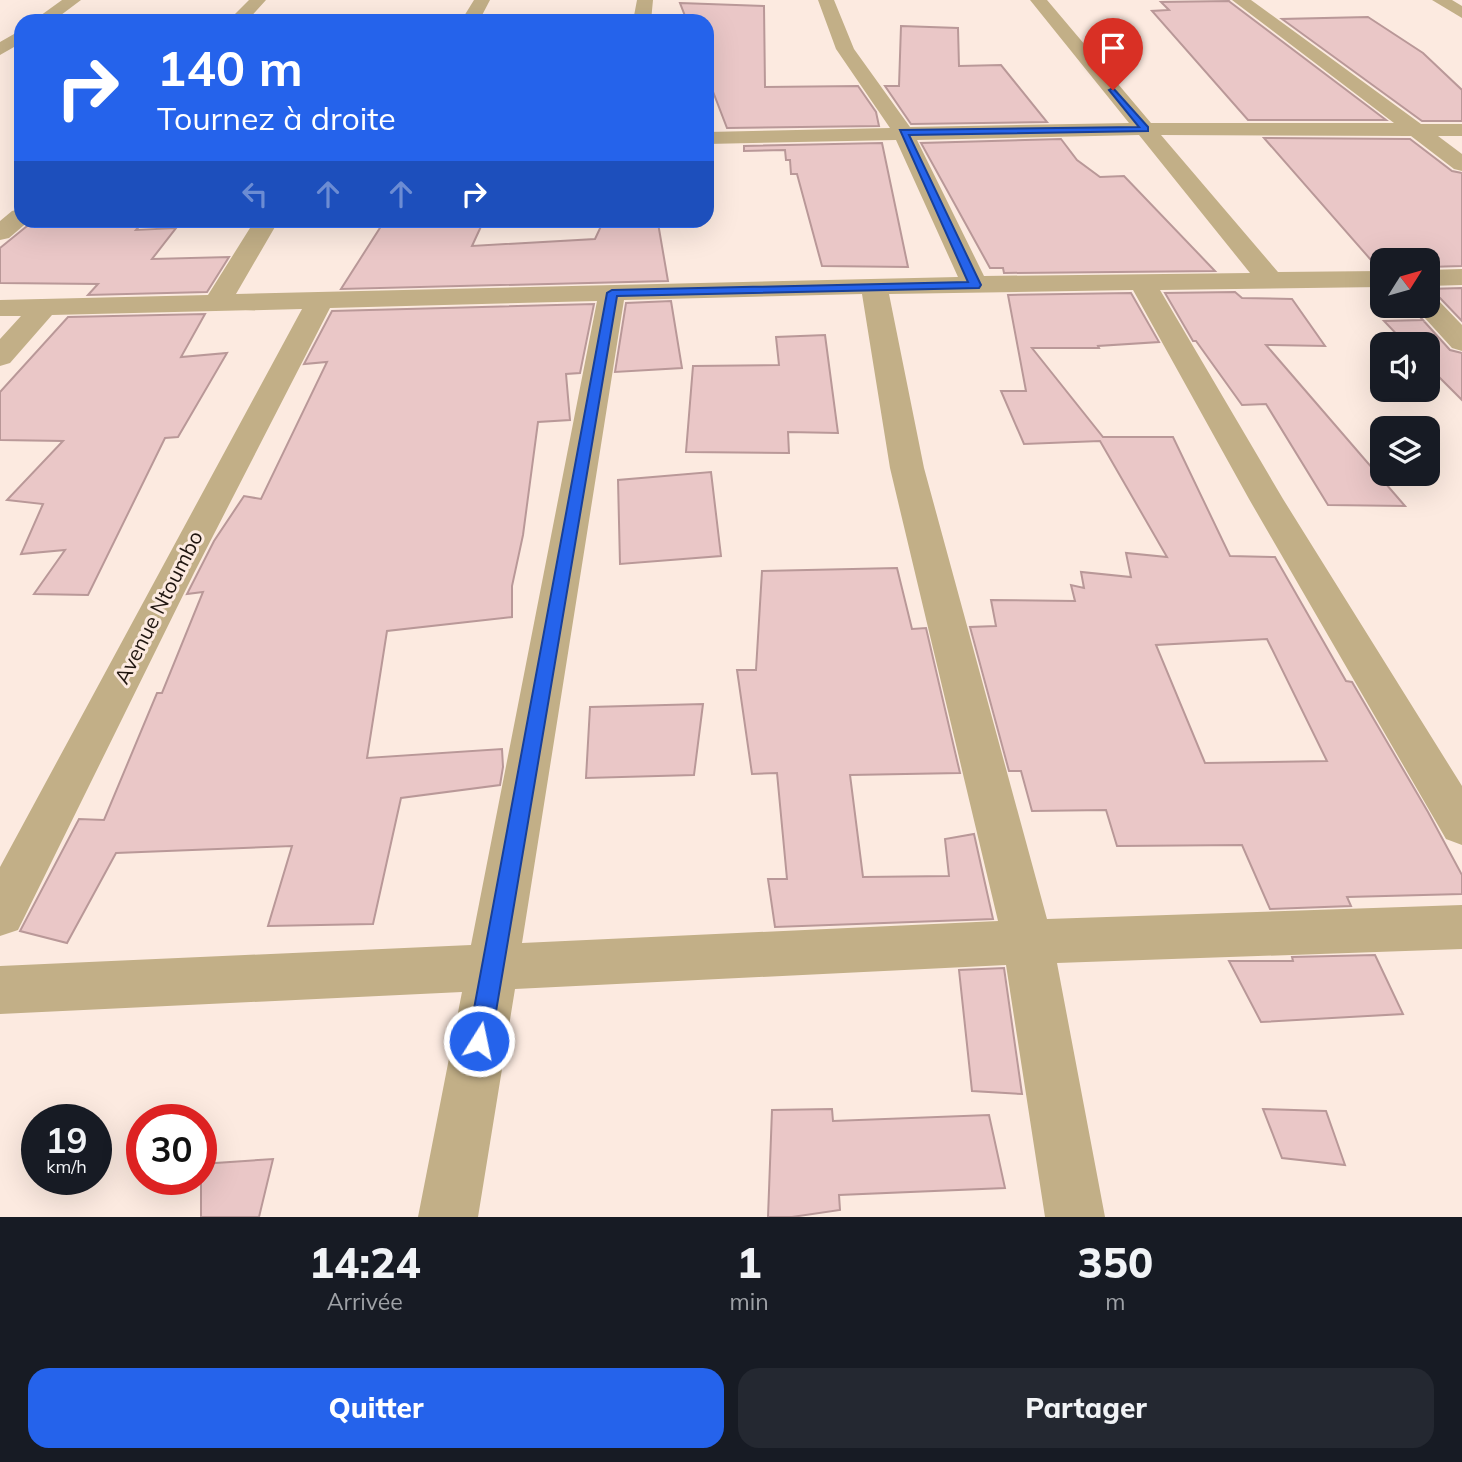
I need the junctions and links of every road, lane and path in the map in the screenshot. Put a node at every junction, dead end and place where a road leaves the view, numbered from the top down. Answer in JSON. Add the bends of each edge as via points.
{"nodes":[{"id":1,"x":73,"y":0,"type":"edge"},
{"id":2,"x":258,"y":0,"type":"edge"},
{"id":3,"x":826,"y":0,"type":"edge"},
{"id":4,"x":1038,"y":0,"type":"edge"},
{"id":5,"x":1240,"y":0,"type":"edge"},
{"id":6,"x":1440,"y":0,"type":"edge"},
{"id":7,"x":1462,"y":13,"type":"edge"},
{"id":8,"x":52,"y":14,"type":"edge"},
{"id":9,"x":244,"y":14,"type":"edge"},
{"id":10,"x":1145,"y":129,"type":"junction"},
{"id":11,"x":1416,"y":129,"type":"junction"},
{"id":12,"x":1462,"y":130,"type":"edge"},
{"id":13,"x":903,"y":132,"type":"junction"},
{"id":14,"x":714,"y":138,"type":"edge"},
{"id":15,"x":1462,"y":164,"type":"edge"},
{"id":16,"x":14,"y":222,"type":"edge"},
{"id":17,"x":262,"y":228,"type":"edge"},
{"id":18,"x":0,"y":233,"type":"edge"},
{"id":19,"x":1440,"y":278,"type":"edge"},
{"id":20,"x":1462,"y":278,"type":"edge"},
{"id":21,"x":1370,"y":279,"type":"edge"},
{"id":22,"x":1270,"y":280,"type":"junction"},
{"id":23,"x":1142,"y":282,"type":"junction"},
{"id":24,"x":975,"y":285,"type":"junction"},
{"id":25,"x":874,"y":286,"type":"junction"},
{"id":26,"x":612,"y":293,"type":"junction"},
{"id":27,"x":320,"y":300,"type":"junction"},
{"id":28,"x":216,"y":304,"type":"junction"},
{"id":29,"x":45,"y":306,"type":"junction"},
{"id":30,"x":0,"y":308,"type":"edge"},
{"id":31,"x":1439,"y":318,"type":"edge"},
{"id":32,"x":1462,"y":342,"type":"edge"},
{"id":33,"x":0,"y":357,"type":"edge"},
{"id":34,"x":1462,"y":826,"type":"edge"},
{"id":35,"x":0,"y":915,"type":"edge"},
{"id":36,"x":1462,"y":927,"type":"edge"},
{"id":37,"x":1028,"y":942,"type":"junction"},
{"id":38,"x":493,"y":966,"type":"junction"},
{"id":39,"x":0,"y":990,"type":"edge"},
{"id":40,"x":448,"y":1217,"type":"edge"},
{"id":41,"x":1075,"y":1217,"type":"edge"}],
"edges":[{"from":1,"to":8,"type":"street"},
{"from":2,"to":9,"type":"street"},
{"from":3,"to":13,"type":"street","via":[[845,49]]},
{"from":4,"to":10,"type":"street"},
{"from":5,"to":11,"type":"street"},
{"from":6,"to":7,"type":"street"},
{"from":10,"to":11,"type":"street"},
{"from":10,"to":13,"type":"street"},
{"from":10,"to":22,"type":"street"},
{"from":11,"to":12,"type":"street"},
{"from":11,"to":15,"type":"street"},
{"from":13,"to":14,"type":"street"},
{"from":13,"to":24,"type":"street"},
{"from":16,"to":18,"type":"street"},
{"from":17,"to":28,"type":"street"},
{"from":19,"to":20,"type":"street"},
{"from":21,"to":22,"type":"street"},
{"from":22,"to":23,"type":"street"},
{"from":23,"to":24,"type":"street"},
{"from":23,"to":34,"type":"street"},
{"from":24,"to":25,"type":"street"},
{"from":25,"to":26,"type":"street"},
{"from":25,"to":37,"type":"street","via":[[907,468]]},
{"from":26,"to":27,"type":"street"},
{"from":26,"to":38,"type":"street"},
{"from":27,"to":28,"type":"street"},
{"from":27,"to":35,"type":"street","name":"Avenue Ntoumbo"},
{"from":28,"to":29,"type":"street"},
{"from":29,"to":30,"type":"street"},
{"from":29,"to":33,"type":"street"},
{"from":31,"to":32,"type":"street"},
{"from":36,"to":37,"type":"street"},
{"from":37,"to":38,"type":"street"},
{"from":37,"to":41,"type":"street"},
{"from":38,"to":39,"type":"street"},
{"from":38,"to":40,"type":"street"}]}
